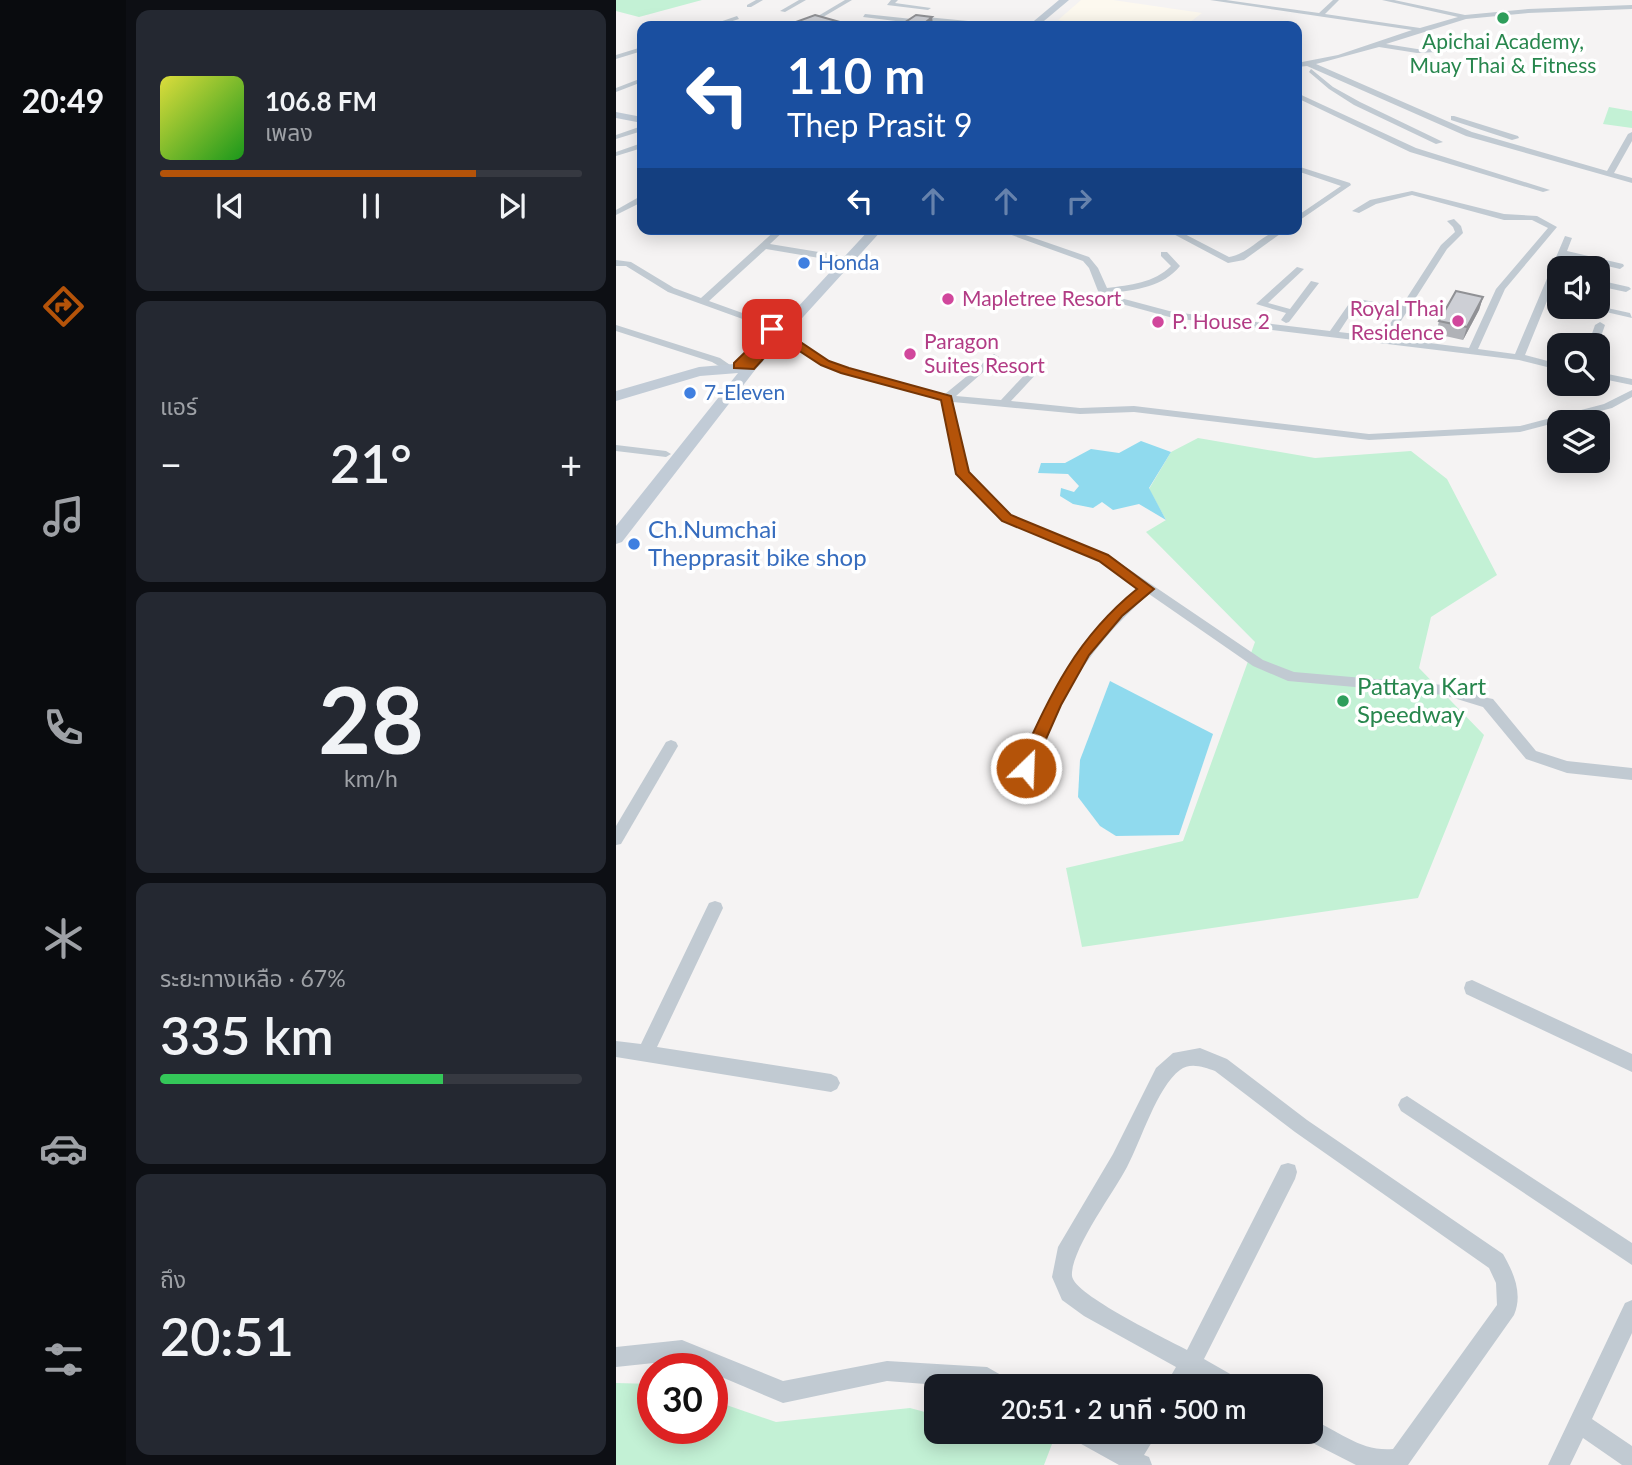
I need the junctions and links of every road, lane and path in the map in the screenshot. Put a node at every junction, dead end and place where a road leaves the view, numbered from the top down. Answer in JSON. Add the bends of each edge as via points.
{"nodes":[{"id":1,"x":760,"y":0,"type":"edge"},
{"id":2,"x":803,"y":0,"type":"edge"},
{"id":3,"x":849,"y":0,"type":"edge"},
{"id":4,"x":895,"y":0,"type":"edge"},
{"id":5,"x":937,"y":0,"type":"edge"},
{"id":6,"x":1064,"y":0,"type":"edge"},
{"id":7,"x":1073,"y":0,"type":"edge"},
{"id":8,"x":1213,"y":0,"type":"edge"},
{"id":9,"x":1284,"y":0,"type":"edge"},
{"id":10,"x":1336,"y":0,"type":"edge"},
{"id":11,"x":1385,"y":0,"type":"edge"},
{"id":12,"x":1487,"y":0,"type":"edge"},
{"id":13,"x":1229,"y":1,"type":"edge"},
{"id":14,"x":749,"y":6,"type":"dead end"},
{"id":15,"x":1632,"y":7,"type":"edge"},
{"id":16,"x":928,"y":8,"type":"junction"},
{"id":17,"x":1274,"y":9,"type":"junction"},
{"id":18,"x":783,"y":11,"type":"dead end"},
{"id":19,"x":1496,"y":12,"type":"junction"},
{"id":20,"x":1321,"y":15,"type":"junction"},
{"id":21,"x":865,"y":16,"type":"dead end"},
{"id":22,"x":1467,"y":17,"type":"junction"},
{"id":23,"x":737,"y":18,"type":"dead end"},
{"id":24,"x":816,"y":19,"type":"edge"},
{"id":25,"x":727,"y":21,"type":"edge"},
{"id":26,"x":904,"y":21,"type":"edge"},
{"id":27,"x":913,"y":21,"type":"edge"},
{"id":28,"x":1039,"y":21,"type":"edge"},
{"id":29,"x":1049,"y":21,"type":"edge"},
{"id":30,"x":1419,"y":29,"type":"junction"},
{"id":31,"x":1379,"y":44,"type":"junction"},
{"id":32,"x":1540,"y":45,"type":"dead end"},
{"id":33,"x":637,"y":51,"type":"edge"},
{"id":34,"x":616,"y":57,"type":"edge"},
{"id":35,"x":1302,"y":65,"type":"edge"},
{"id":36,"x":1357,"y":76,"type":"dead end"},
{"id":37,"x":637,"y":82,"type":"edge"},
{"id":38,"x":616,"y":90,"type":"edge"},
{"id":39,"x":1302,"y":97,"type":"edge"},
{"id":40,"x":616,"y":115,"type":"edge"},
{"id":41,"x":637,"y":119,"type":"edge"},
{"id":42,"x":637,"y":131,"type":"edge"},
{"id":43,"x":1632,"y":134,"type":"edge"},
{"id":44,"x":616,"y":137,"type":"edge"},
{"id":45,"x":1439,"y":142,"type":"dead end"},
{"id":46,"x":637,"y":148,"type":"edge"},
{"id":47,"x":616,"y":154,"type":"edge"},
{"id":48,"x":1302,"y":170,"type":"edge"},
{"id":49,"x":1611,"y":171,"type":"junction"},
{"id":50,"x":1632,"y":181,"type":"edge"},
{"id":51,"x":1546,"y":190,"type":"dead end"},
{"id":52,"x":637,"y":202,"type":"edge"},
{"id":53,"x":1356,"y":211,"type":"dead end"},
{"id":54,"x":616,"y":213,"type":"edge"},
{"id":55,"x":1302,"y":216,"type":"edge"},
{"id":56,"x":1451,"y":221,"type":"dead end"},
{"id":57,"x":776,"y":235,"type":"edge"},
{"id":58,"x":858,"y":235,"type":"edge"},
{"id":59,"x":871,"y":235,"type":"edge"},
{"id":60,"x":1016,"y":235,"type":"edge"},
{"id":61,"x":1180,"y":235,"type":"edge"},
{"id":62,"x":1274,"y":235,"type":"edge"},
{"id":63,"x":1568,"y":238,"type":"dead end"},
{"id":64,"x":766,"y":246,"type":"junction"},
{"id":65,"x":1562,"y":253,"type":"junction"},
{"id":66,"x":1164,"y":254,"type":"dead end"},
{"id":67,"x":1561,"y":256,"type":"edge"},
{"id":68,"x":837,"y":258,"type":"junction"},
{"id":69,"x":616,"y":262,"type":"edge"},
{"id":70,"x":1620,"y":265,"type":"dead end"},
{"id":71,"x":1300,"y":269,"type":"dead end"},
{"id":72,"x":1314,"y":283,"type":"dead end"},
{"id":73,"x":1610,"y":286,"type":"edge"},
{"id":74,"x":1626,"y":289,"type":"dead end"},
{"id":75,"x":1102,"y":291,"type":"junction"},
{"id":76,"x":1547,"y":292,"type":"edge"},
{"id":77,"x":1544,"y":298,"type":"junction"},
{"id":78,"x":1547,"y":299,"type":"edge"},
{"id":79,"x":702,"y":302,"type":"junction"},
{"id":80,"x":1404,"y":310,"type":"junction"},
{"id":81,"x":1292,"y":312,"type":"junction"},
{"id":82,"x":1610,"y":312,"type":"edge"},
{"id":83,"x":1630,"y":316,"type":"dead end"},
{"id":84,"x":1600,"y":325,"type":"dead end"},
{"id":85,"x":616,"y":328,"type":"edge"},
{"id":86,"x":1279,"y":329,"type":"junction"},
{"id":87,"x":777,"y":330,"type":"junction"},
{"id":88,"x":1597,"y":333,"type":"edge"},
{"id":89,"x":1332,"y":335,"type":"junction"},
{"id":90,"x":1384,"y":341,"type":"junction"},
{"id":91,"x":1472,"y":352,"type":"junction"},
{"id":92,"x":1519,"y":357,"type":"junction"},
{"id":93,"x":994,"y":358,"type":"dead end"},
{"id":94,"x":1547,"y":364,"type":"edge"},
{"id":95,"x":739,"y":367,"type":"junction"},
{"id":96,"x":1033,"y":372,"type":"dead end"},
{"id":97,"x":1610,"y":377,"type":"edge"},
{"id":98,"x":1632,"y":382,"type":"edge"},
{"id":99,"x":1632,"y":393,"type":"edge"},
{"id":100,"x":616,"y":396,"type":"edge"},
{"id":101,"x":947,"y":398,"type":"junction"},
{"id":102,"x":1004,"y":403,"type":"junction"},
{"id":103,"x":616,"y":448,"type":"edge"},
{"id":104,"x":666,"y":454,"type":"junction"},
{"id":105,"x":616,"y":517,"type":"edge"},
{"id":106,"x":616,"y":538,"type":"edge"},
{"id":107,"x":1147,"y":589,"type":"junction"},
{"id":108,"x":671,"y":746,"type":"dead end"},
{"id":109,"x":1026,"y":768,"type":"dead end"},
{"id":110,"x":1632,"y":774,"type":"edge"},
{"id":111,"x":616,"y":839,"type":"edge"},
{"id":112,"x":715,"y":908,"type":"dead end"},
{"id":113,"x":1472,"y":988,"type":"dead end"},
{"id":114,"x":616,"y":1049,"type":"edge"},
{"id":115,"x":645,"y":1054,"type":"junction"},
{"id":116,"x":1632,"y":1063,"type":"edge"},
{"id":117,"x":831,"y":1083,"type":"dead end"},
{"id":118,"x":1407,"y":1105,"type":"dead end"},
{"id":119,"x":1288,"y":1172,"type":"dead end"},
{"id":120,"x":1632,"y":1255,"type":"edge"},
{"id":121,"x":1632,"y":1310,"type":"edge"},
{"id":122,"x":616,"y":1357,"type":"edge"},
{"id":123,"x":1191,"y":1363,"type":"junction"},
{"id":124,"x":930,"y":1374,"type":"edge"},
{"id":125,"x":1184,"y":1374,"type":"edge"},
{"id":126,"x":1211,"y":1374,"type":"edge"},
{"id":127,"x":1579,"y":1423,"type":"junction"},
{"id":128,"x":1323,"y":1436,"type":"edge"},
{"id":129,"x":1103,"y":1444,"type":"edge"},
{"id":130,"x":1142,"y":1444,"type":"edge"},
{"id":131,"x":1632,"y":1459,"type":"edge"},
{"id":132,"x":1135,"y":1462,"type":"edge"},
{"id":133,"x":1559,"y":1465,"type":"edge"}],
"edges":[{"from":1,"to":14,"type":"street"},
{"from":2,"to":18,"type":"street"},
{"from":3,"to":24,"type":"street"},
{"from":4,"to":16,"type":"street","via":[[889,4]]},
{"from":5,"to":16,"type":"street"},
{"from":6,"to":28,"type":"main road"},
{"from":7,"to":29,"type":"main road"},
{"from":8,"to":13,"type":"street"},
{"from":9,"to":17,"type":"street"},
{"from":10,"to":20,"type":"street"},
{"from":11,"to":22,"type":"street"},
{"from":12,"to":19,"type":"street"},
{"from":13,"to":17,"type":"street"},
{"from":15,"to":19,"type":"street"},
{"from":16,"to":27,"type":"street"},
{"from":17,"to":20,"type":"street"},
{"from":19,"to":22,"type":"street"},
{"from":20,"to":30,"type":"street"},
{"from":21,"to":26,"type":"street"},
{"from":22,"to":30,"type":"street"},
{"from":23,"to":25,"type":"street"},
{"from":30,"to":31,"type":"street"},
{"from":31,"to":32,"type":"street","via":[[1415,51]]},
{"from":31,"to":35,"type":"street"},
{"from":33,"to":34,"type":"street"},
{"from":35,"to":45,"type":"street","via":[[1373,112]]},
{"from":35,"to":49,"type":"street","via":[[1469,134]]},
{"from":36,"to":49,"type":"street","via":[[1468,124]]},
{"from":37,"to":38,"type":"street"},
{"from":39,"to":51,"type":"street","via":[[1413,150]]},
{"from":40,"to":41,"type":"main road"},
{"from":42,"to":44,"type":"street"},
{"from":43,"to":49,"type":"street"},
{"from":46,"to":47,"type":"street"},
{"from":48,"to":55,"type":"street","via":[[1347,185]]},
{"from":49,"to":50,"type":"street"},
{"from":52,"to":54,"type":"street"},
{"from":53,"to":91,"type":"street","via":[[1412,193],[1504,216],[1534,218],[1553,227],[1506,280]]},
{"from":56,"to":80,"type":"street","via":[[1459,233],[1444,247]]},
{"from":57,"to":64,"type":"street"},
{"from":58,"to":68,"type":"main road"},
{"from":59,"to":87,"type":"main road"},
{"from":60,"to":75,"type":"street","via":[[1086,259],[1094,266]]},
{"from":61,"to":62,"type":"street","via":[[1228,260],[1241,258]]},
{"from":63,"to":65,"type":"street"},
{"from":64,"to":68,"type":"street"},
{"from":64,"to":79,"type":"street"},
{"from":65,"to":67,"type":"street"},
{"from":65,"to":70,"type":"street"},
{"from":66,"to":75,"type":"street","via":[[1176,267],[1167,275]]},
{"from":68,"to":87,"type":"main road"},
{"from":69,"to":79,"type":"street"},
{"from":71,"to":81,"type":"street","via":[[1261,304]]},
{"from":72,"to":81,"type":"street"},
{"from":73,"to":74,"type":"street"},
{"from":75,"to":86,"type":"street","via":[[1110,298],[1173,315]]},
{"from":76,"to":77,"type":"street"},
{"from":77,"to":78,"type":"street"},
{"from":77,"to":92,"type":"street"},
{"from":79,"to":87,"type":"street"},
{"from":80,"to":89,"type":"street","via":[[1356,300]]},
{"from":80,"to":90,"type":"street"},
{"from":81,"to":86,"type":"street"},
{"from":82,"to":83,"type":"street"},
{"from":84,"to":88,"type":"street"},
{"from":85,"to":95,"type":"street"},
{"from":86,"to":89,"type":"street"},
{"from":87,"to":95,"type":"main road"},
{"from":87,"to":101,"type":"street","via":[[825,363]]},
{"from":89,"to":90,"type":"street"},
{"from":90,"to":91,"type":"street"},
{"from":91,"to":92,"type":"street"},
{"from":92,"to":94,"type":"street"},
{"from":93,"to":101,"type":"street"},
{"from":95,"to":100,"type":"main road","via":[[638,387]]},
{"from":95,"to":104,"type":"main road"},
{"from":95,"to":106,"type":"main road"},
{"from":96,"to":102,"type":"street"},
{"from":97,"to":98,"type":"street"},
{"from":99,"to":102,"type":"street","via":[[1608,406],[1520,429],[1369,437],[1134,409],[1080,411]]},
{"from":101,"to":102,"type":"street"},
{"from":101,"to":107,"type":"street","via":[[963,474],[1007,518],[1104,558]]},
{"from":103,"to":104,"type":"street"},
{"from":104,"to":105,"type":"main road"},
{"from":107,"to":109,"type":"street","via":[[1117,613],[1084,651]]},
{"from":107,"to":110,"type":"street","via":[[1258,663],[1293,677],[1444,690],[1488,703],[1531,755],[1567,767]]},
{"from":108,"to":111,"type":"street"},
{"from":112,"to":115,"type":"street"},
{"from":113,"to":116,"type":"street"},
{"from":114,"to":115,"type":"street"},
{"from":115,"to":117,"type":"street"},
{"from":118,"to":120,"type":"street"},
{"from":119,"to":123,"type":"street"},
{"from":121,"to":127,"type":"street"},
{"from":122,"to":124,"type":"street","via":[[682,1350],[783,1392],[887,1371]]},
{"from":123,"to":125,"type":"street"},
{"from":123,"to":126,"type":"street"},
{"from":123,"to":128,"type":"street","via":[[1091,1309],[1069,1293],[1062,1278],[1065,1254],[1120,1161],[1162,1074],[1179,1059],[1200,1057],[1221,1065],[1496,1261],[1509,1290],[1507,1308],[1399,1459],[1372,1462]]},
{"from":127,"to":131,"type":"street"},
{"from":127,"to":133,"type":"street"},
{"from":129,"to":132,"type":"street"},
{"from":130,"to":132,"type":"street"}]}
